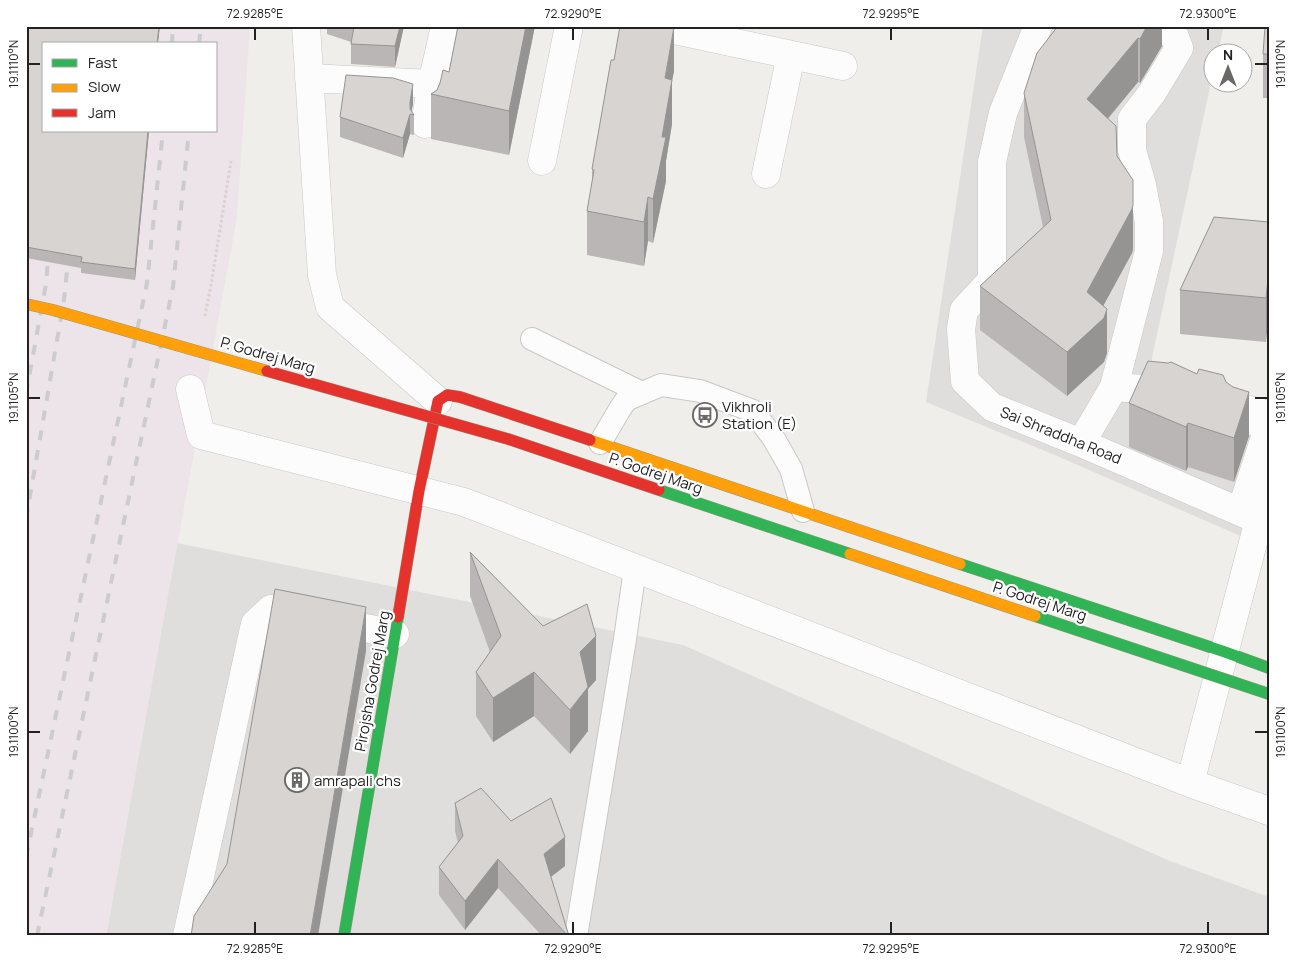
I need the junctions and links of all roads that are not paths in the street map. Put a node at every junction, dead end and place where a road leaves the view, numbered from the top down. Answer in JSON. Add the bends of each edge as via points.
{"nodes":[{"id":1,"x":306,"y":26,"type":"edge"},
{"id":2,"x":445,"y":26,"type":"edge"},
{"id":3,"x":569,"y":26,"type":"edge"},
{"id":4,"x":656,"y":26,"type":"edge"},
{"id":5,"x":1038,"y":26,"type":"edge"},
{"id":6,"x":1155,"y":26,"type":"edge"},
{"id":7,"x":791,"y":55,"type":"junction"},
{"id":8,"x":843,"y":66,"type":"dead end"},
{"id":9,"x":310,"y":78,"type":"junction"},
{"id":10,"x":432,"y":84,"type":"junction"},
{"id":11,"x":425,"y":124,"type":"dead end"},
{"id":12,"x":542,"y":160,"type":"dead end"},
{"id":13,"x":766,"y":174,"type":"dead end"},
{"id":14,"x":26,"y":304,"type":"edge"},
{"id":15,"x":532,"y":339,"type":"dead end"},
{"id":16,"x":1114,"y":387,"type":"junction"},
{"id":17,"x":190,"y":389,"type":"dead end"},
{"id":18,"x":642,"y":393,"type":"junction"},
{"id":19,"x":438,"y":401,"type":"junction"},
{"id":20,"x":1254,"y":414,"type":"edge"},
{"id":21,"x":1081,"y":443,"type":"junction"},
{"id":22,"x":600,"y":444,"type":"junction"},
{"id":23,"x":1264,"y":475,"type":"edge"},
{"id":24,"x":420,"y":491,"type":"junction"},
{"id":25,"x":803,"y":511,"type":"junction"},
{"id":26,"x":1250,"y":515,"type":"junction"},
{"id":27,"x":635,"y":569,"type":"junction"},
{"id":28,"x":395,"y":634,"type":"junction"},
{"id":29,"x":1225,"y":652,"type":"junction"},
{"id":30,"x":1269,"y":668,"type":"edge"},
{"id":31,"x":1269,"y":694,"type":"edge"},
{"id":32,"x":1190,"y":783,"type":"junction"},
{"id":33,"x":1269,"y":811,"type":"edge"},
{"id":34,"x":187,"y":936,"type":"edge"},
{"id":35,"x":344,"y":936,"type":"edge"},
{"id":36,"x":576,"y":936,"type":"edge"}],
"edges":[{"from":1,"to":9,"type":"street"},
{"from":2,"to":10,"type":"street"},
{"from":3,"to":12,"type":"street"},
{"from":4,"to":7,"type":"street"},
{"from":5,"to":21,"type":"street","name":"Sai Shraddha Road","via":[[1003,113],[992,162],[992,280],[964,310],[960,329],[965,381],[992,407]]},
{"from":6,"to":16,"type":"street","via":[[1174,35],[1179,48],[1132,119],[1132,150],[1149,222],[1149,251]]},
{"from":7,"to":8,"type":"street"},
{"from":7,"to":13,"type":"street"},
{"from":9,"to":10,"type":"street"},
{"from":9,"to":19,"type":"street","via":[[322,275],[330,307]]},
{"from":10,"to":11,"type":"street"},
{"from":14,"to":31,"type":"street","name":"P. Godrej Marg","bridge":true,"via":[[508,439]]},
{"from":15,"to":18,"type":"lane"},
{"from":16,"to":20,"type":"street","via":[[1174,391]]},
{"from":16,"to":21,"type":"street"},
{"from":17,"to":24,"type":"street","via":[[201,436]]},
{"from":18,"to":22,"type":"lane","via":[[626,400]]},
{"from":18,"to":25,"type":"lane","via":[[661,385],[700,391],[753,411],[791,469]]},
{"from":19,"to":22,"type":"street","via":[[447,395],[460,397]]},
{"from":19,"to":24,"type":"street","name":"Pirojsha Godrej Marg"},
{"from":20,"to":23,"type":"street","via":[[1265,425]]},
{"from":21,"to":26,"type":"street","name":"Sai Shraddha Road"},
{"from":22,"to":25,"type":"street"},
{"from":23,"to":26,"type":"street"},
{"from":24,"to":27,"type":"street","via":[[464,502]]},
{"from":24,"to":28,"type":"street","name":"Pirojsha Godrej Marg"},
{"from":25,"to":29,"type":"street"},
{"from":26,"to":29,"type":"street"},
{"from":27,"to":32,"type":"street"},
{"from":27,"to":36,"type":"lane"},
{"from":28,"to":34,"type":"street","via":[[271,609],[255,624]]},
{"from":28,"to":35,"type":"street","name":"Pirojsha Godrej Marg"},
{"from":29,"to":30,"type":"street"},
{"from":29,"to":32,"type":"street"},
{"from":32,"to":33,"type":"street"}]}
